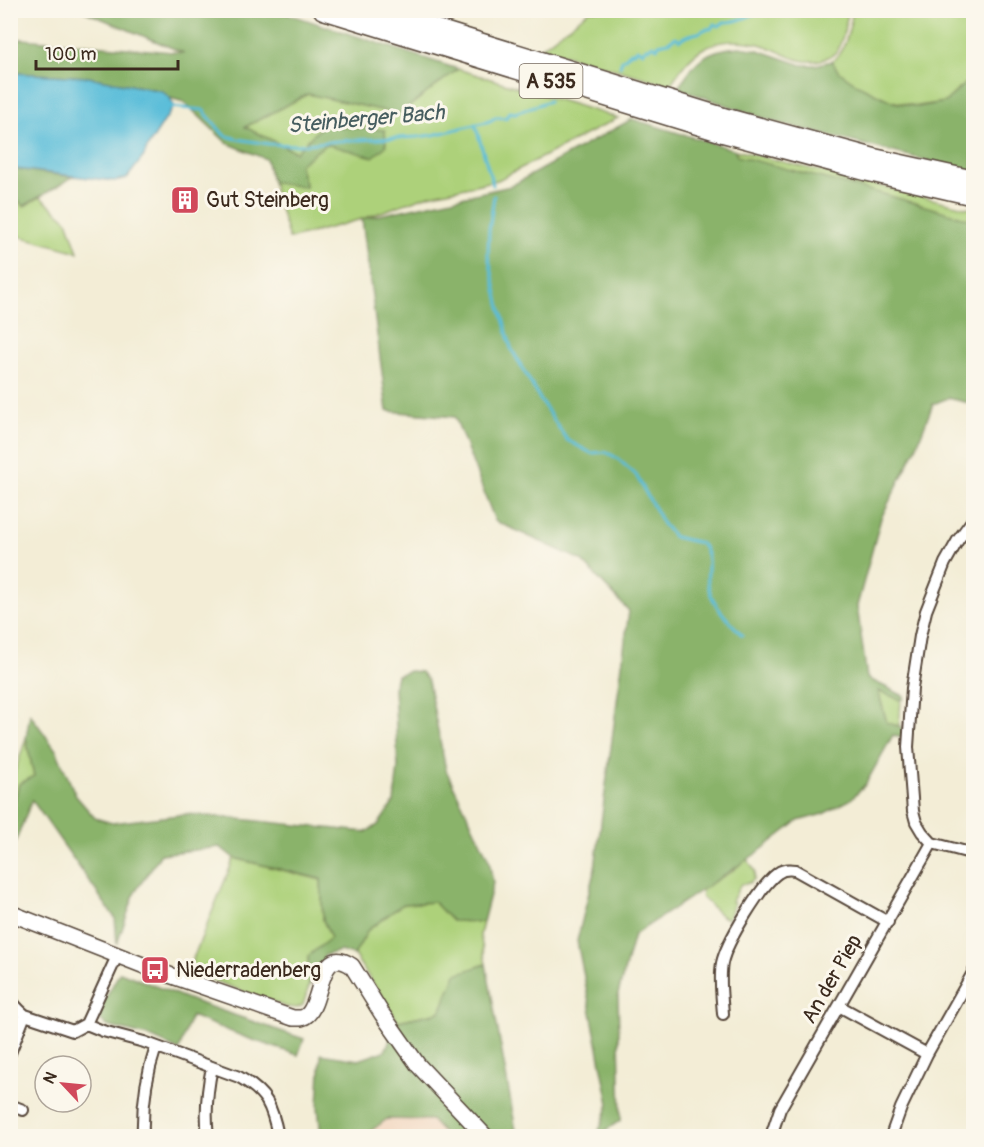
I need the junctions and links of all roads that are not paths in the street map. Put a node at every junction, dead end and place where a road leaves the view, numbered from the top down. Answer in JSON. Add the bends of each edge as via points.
{"nodes":[{"id":1,"x":323,"y":10,"type":"edge"},
{"id":2,"x":380,"y":17,"type":"edge"},
{"id":3,"x":725,"y":125,"type":"junction"},
{"id":4,"x":974,"y":180,"type":"edge"},
{"id":5,"x":974,"y":196,"type":"edge"},
{"id":6,"x":974,"y":518,"type":"edge"},
{"id":7,"x":932,"y":843,"type":"junction"},
{"id":8,"x":974,"y":854,"type":"edge"},
{"id":9,"x":10,"y":913,"type":"edge"},
{"id":10,"x":888,"y":922,"type":"junction"},
{"id":11,"x":117,"y":956,"type":"junction"},
{"id":12,"x":974,"y":971,"type":"edge"},
{"id":13,"x":10,"y":997,"type":"edge"},
{"id":14,"x":839,"y":1006,"type":"junction"},
{"id":15,"x":723,"y":1014,"type":"dead end"},
{"id":16,"x":25,"y":1015,"type":"junction"},
{"id":17,"x":86,"y":1024,"type":"junction"},
{"id":18,"x":156,"y":1047,"type":"junction"},
{"id":19,"x":10,"y":1053,"type":"edge"},
{"id":20,"x":927,"y":1054,"type":"junction"},
{"id":21,"x":212,"y":1067,"type":"junction"},
{"id":22,"x":10,"y":1105,"type":"edge"},
{"id":23,"x":23,"y":1110,"type":"dead end"},
{"id":24,"x":143,"y":1137,"type":"edge"},
{"id":25,"x":208,"y":1137,"type":"edge"},
{"id":26,"x":278,"y":1137,"type":"edge"},
{"id":27,"x":485,"y":1137,"type":"edge"},
{"id":28,"x":771,"y":1137,"type":"edge"},
{"id":29,"x":891,"y":1137,"type":"edge"}],
"edges":[{"from":1,"to":2,"type":"highway","number":"A 535"},
{"from":2,"to":3,"type":"highway","number":"A 535"},
{"from":3,"to":4,"type":"highway","number":"A 535"},
{"from":3,"to":5,"type":"highway","number":"A 535","via":[[869,172]]},
{"from":6,"to":7,"type":"street","via":[[945,563],[926,611],[912,688],[908,747],[913,811],[916,824]]},
{"from":7,"to":8,"type":"street"},
{"from":7,"to":10,"type":"street","name":"An der Piep"},
{"from":9,"to":11,"type":"main road"},
{"from":10,"to":14,"type":"street","name":"An der Piep"},
{"from":10,"to":15,"type":"street","via":[[795,870],[779,872],[759,891],[726,952],[721,975]]},
{"from":11,"to":17,"type":"street"},
{"from":11,"to":27,"type":"main road","via":[[293,1018],[309,1014],[325,971],[335,961],[345,961],[418,1065]]},
{"from":12,"to":20,"type":"street"},
{"from":13,"to":16,"type":"street"},
{"from":14,"to":20,"type":"street"},
{"from":14,"to":28,"type":"street","name":"An der Piep","via":[[780,1109]]},
{"from":16,"to":17,"type":"street","via":[[73,1030]]},
{"from":16,"to":19,"type":"street"},
{"from":17,"to":18,"type":"street"},
{"from":18,"to":21,"type":"street"},
{"from":18,"to":24,"type":"street","via":[[145,1092]]},
{"from":20,"to":29,"type":"street"},
{"from":21,"to":25,"type":"street","via":[[207,1091]]},
{"from":21,"to":26,"type":"street","via":[[239,1077],[262,1094]]},
{"from":22,"to":23,"type":"street"}]}
